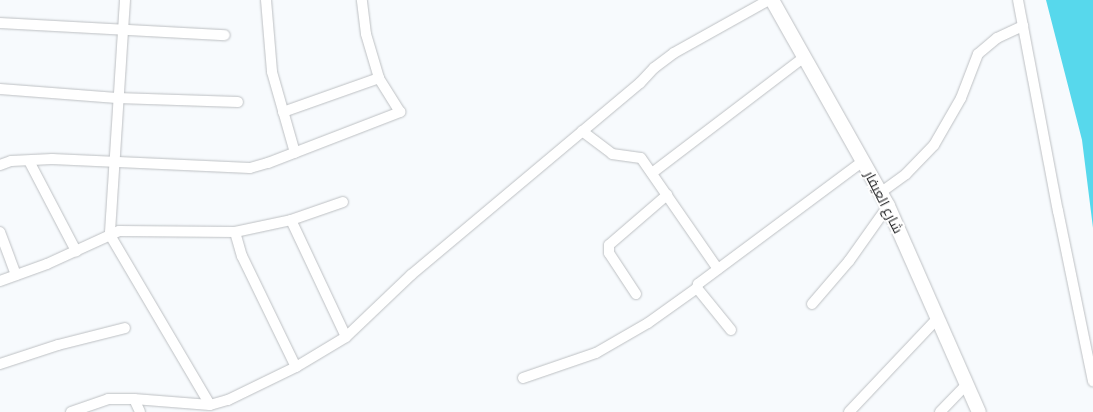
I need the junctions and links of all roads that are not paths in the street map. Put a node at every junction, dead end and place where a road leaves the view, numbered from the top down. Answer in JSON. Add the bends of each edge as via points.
{"nodes":[{"id":1,"x":125,"y":0,"type":"edge"},
{"id":2,"x":266,"y":0,"type":"edge"},
{"id":3,"x":362,"y":0,"type":"edge"},
{"id":4,"x":771,"y":0,"type":"edge"},
{"id":5,"x":1018,"y":0,"type":"edge"},
{"id":6,"x":0,"y":23,"type":"edge"},
{"id":7,"x":1023,"y":26,"type":"junction"},
{"id":8,"x":123,"y":30,"type":"junction"},
{"id":9,"x":224,"y":35,"type":"dead end"},
{"id":10,"x":804,"y":58,"type":"junction"},
{"id":11,"x":379,"y":78,"type":"junction"},
{"id":12,"x":0,"y":89,"type":"edge"},
{"id":13,"x":117,"y":98,"type":"junction"},
{"id":14,"x":238,"y":102,"type":"dead end"},
{"id":15,"x":283,"y":112,"type":"junction"},
{"id":16,"x":582,"y":132,"type":"junction"},
{"id":17,"x":295,"y":153,"type":"junction"},
{"id":18,"x":114,"y":160,"type":"junction"},
{"id":19,"x":29,"y":161,"type":"junction"},
{"id":20,"x":863,"y":161,"type":"junction"},
{"id":21,"x":0,"y":165,"type":"edge"},
{"id":22,"x":652,"y":174,"type":"junction"},
{"id":23,"x":880,"y":193,"type":"junction"},
{"id":24,"x":667,"y":195,"type":"junction"},
{"id":25,"x":343,"y":202,"type":"dead end"},
{"id":26,"x":888,"y":206,"type":"junction"},
{"id":27,"x":291,"y":220,"type":"junction"},
{"id":28,"x":0,"y":232,"type":"edge"},
{"id":29,"x":235,"y":232,"type":"junction"},
{"id":30,"x":110,"y":236,"type":"junction"},
{"id":31,"x":76,"y":252,"type":"junction"},
{"id":32,"x":718,"y":269,"type":"junction"},
{"id":33,"x":16,"y":275,"type":"junction"},
{"id":34,"x":0,"y":281,"type":"edge"},
{"id":35,"x":697,"y":288,"type":"junction"},
{"id":36,"x":636,"y":294,"type":"dead end"},
{"id":37,"x":812,"y":304,"type":"dead end"},
{"id":38,"x":938,"y":318,"type":"junction"},
{"id":39,"x":124,"y":328,"type":"dead end"},
{"id":40,"x":731,"y":330,"type":"dead end"},
{"id":41,"x":346,"y":337,"type":"junction"},
{"id":42,"x":0,"y":364,"type":"edge"},
{"id":43,"x":296,"y":367,"type":"junction"},
{"id":44,"x":523,"y":378,"type":"dead end"},
{"id":45,"x":1093,"y":381,"type":"edge"},
{"id":46,"x":966,"y":385,"type":"junction"},
{"id":47,"x":134,"y":398,"type":"junction"},
{"id":48,"x":210,"y":406,"type":"junction"},
{"id":49,"x":77,"y":411,"type":"edge"},
{"id":50,"x":140,"y":412,"type":"edge"},
{"id":51,"x":849,"y":412,"type":"edge"},
{"id":52,"x":940,"y":412,"type":"edge"},
{"id":53,"x":979,"y":412,"type":"edge"}],
"edges":[{"from":1,"to":8,"type":"street"},
{"from":2,"to":15,"type":"street","via":[[272,72]]},
{"from":3,"to":11,"type":"street","via":[[366,34]]},
{"from":4,"to":10,"type":"main road","name":"شارع العيفار"},
{"from":4,"to":16,"type":"street","via":[[674,53]]},
{"from":5,"to":7,"type":"street"},
{"from":6,"to":8,"type":"street"},
{"from":7,"to":23,"type":"street","via":[[998,38],[978,54],[961,98],[934,145],[906,174]]},
{"from":7,"to":45,"type":"street"},
{"from":8,"to":9,"type":"street"},
{"from":8,"to":13,"type":"street"},
{"from":10,"to":20,"type":"main road","name":"شارع العيفار"},
{"from":10,"to":22,"type":"street"},
{"from":11,"to":15,"type":"street"},
{"from":11,"to":17,"type":"street","via":[[400,112]]},
{"from":12,"to":13,"type":"street"},
{"from":13,"to":14,"type":"street"},
{"from":13,"to":18,"type":"street"},
{"from":15,"to":17,"type":"street"},
{"from":16,"to":22,"type":"street","via":[[612,154],[641,158]]},
{"from":16,"to":41,"type":"street","via":[[411,275]]},
{"from":17,"to":18,"type":"street","via":[[250,168]]},
{"from":18,"to":19,"type":"street"},
{"from":18,"to":30,"type":"street"},
{"from":19,"to":21,"type":"street"},
{"from":19,"to":31,"type":"street"},
{"from":20,"to":23,"type":"main road","name":"شارع العيفار"},
{"from":20,"to":32,"type":"street"},
{"from":22,"to":24,"type":"street"},
{"from":23,"to":26,"type":"main road","name":"شارع العيفار"},
{"from":24,"to":32,"type":"street"},
{"from":24,"to":36,"type":"street","via":[[609,245],[609,253]]},
{"from":25,"to":27,"type":"street"},
{"from":26,"to":37,"type":"street","via":[[849,261]]},
{"from":26,"to":38,"type":"main road","name":"شارع العيفار"},
{"from":27,"to":29,"type":"street"},
{"from":27,"to":41,"type":"street"},
{"from":28,"to":33,"type":"street"},
{"from":29,"to":30,"type":"street","via":[[119,231]]},
{"from":29,"to":43,"type":"street","via":[[242,256]]},
{"from":30,"to":31,"type":"street"},
{"from":30,"to":48,"type":"street"},
{"from":31,"to":33,"type":"street"},
{"from":32,"to":35,"type":"street"},
{"from":33,"to":34,"type":"street"},
{"from":35,"to":40,"type":"street"},
{"from":35,"to":44,"type":"street","via":[[648,323],[596,353]]},
{"from":38,"to":46,"type":"main road","name":"شارع العيفار"},
{"from":38,"to":51,"type":"street"},
{"from":39,"to":42,"type":"street"},
{"from":41,"to":43,"type":"street"},
{"from":43,"to":48,"type":"street"},
{"from":46,"to":52,"type":"street"},
{"from":46,"to":53,"type":"main road","name":"شارع العيفار"},
{"from":47,"to":48,"type":"street"},
{"from":47,"to":49,"type":"street","via":[[108,399]]},
{"from":47,"to":50,"type":"street"}]}
